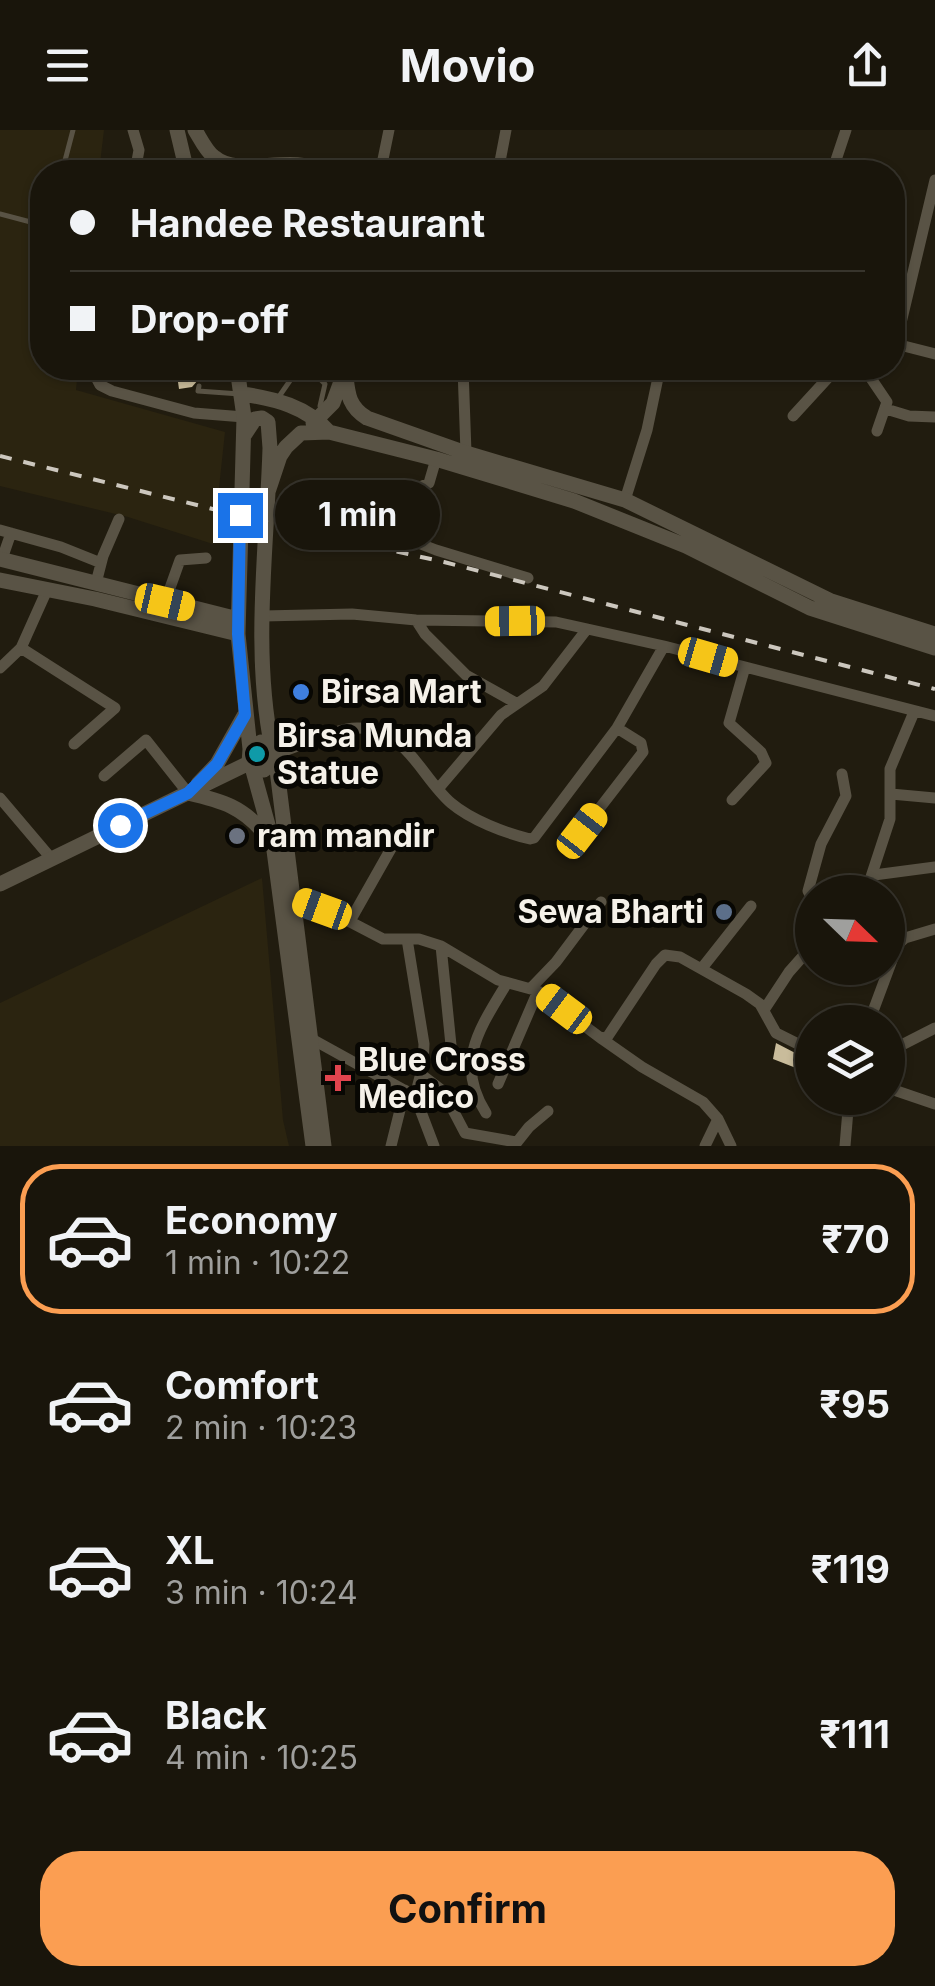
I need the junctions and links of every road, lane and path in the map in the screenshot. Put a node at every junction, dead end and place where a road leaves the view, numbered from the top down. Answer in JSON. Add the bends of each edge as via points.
{"nodes":[{"id":1,"x":72,"y":130,"type":"edge"},
{"id":2,"x":133,"y":130,"type":"edge"},
{"id":3,"x":176,"y":130,"type":"edge"},
{"id":4,"x":195,"y":130,"type":"edge"},
{"id":5,"x":389,"y":130,"type":"edge"},
{"id":6,"x":506,"y":130,"type":"edge"},
{"id":7,"x":846,"y":130,"type":"edge"},
{"id":8,"x":65,"y":160,"type":"edge"},
{"id":9,"x":138,"y":160,"type":"edge"},
{"id":10,"x":184,"y":160,"type":"edge"},
{"id":11,"x":220,"y":160,"type":"edge"},
{"id":12,"x":383,"y":160,"type":"edge"},
{"id":13,"x":500,"y":160,"type":"edge"},
{"id":14,"x":836,"y":160,"type":"edge"},
{"id":15,"x":935,"y":180,"type":"edge"},
{"id":16,"x":0,"y":214,"type":"edge"},
{"id":17,"x":30,"y":222,"type":"edge"},
{"id":18,"x":918,"y":245,"type":"junction"},
{"id":19,"x":935,"y":249,"type":"edge"},
{"id":20,"x":905,"y":299,"type":"edge"},
{"id":21,"x":905,"y":347,"type":"edge"},
{"id":22,"x":935,"y":354,"type":"edge"},
{"id":23,"x":97,"y":380,"type":"edge"},
{"id":24,"x":240,"y":380,"type":"edge"},
{"id":25,"x":291,"y":380,"type":"edge"},
{"id":26,"x":321,"y":380,"type":"edge"},
{"id":27,"x":342,"y":380,"type":"edge"},
{"id":28,"x":346,"y":380,"type":"edge"},
{"id":29,"x":463,"y":380,"type":"edge"},
{"id":30,"x":657,"y":380,"type":"edge"},
{"id":31,"x":826,"y":380,"type":"edge"},
{"id":32,"x":873,"y":380,"type":"edge"},
{"id":33,"x":198,"y":386,"type":"dead end"},
{"id":34,"x":243,"y":394,"type":"junction"},
{"id":35,"x":277,"y":400,"type":"junction"},
{"id":36,"x":886,"y":409,"type":"junction"},
{"id":37,"x":794,"y":416,"type":"dead end"},
{"id":38,"x":244,"y":417,"type":"junction"},
{"id":39,"x":935,"y":417,"type":"edge"},
{"id":40,"x":320,"y":422,"type":"junction"},
{"id":41,"x":877,"y":431,"type":"dead end"},
{"id":42,"x":243,"y":438,"type":"junction"},
{"id":43,"x":466,"y":453,"type":"junction"},
{"id":44,"x":436,"y":458,"type":"junction"},
{"id":45,"x":268,"y":492,"type":"junction"},
{"id":46,"x":625,"y":500,"type":"junction"},
{"id":47,"x":120,"y":519,"type":"dead end"},
{"id":48,"x":5,"y":531,"type":"edge"},
{"id":49,"x":206,"y":558,"type":"dead end"},
{"id":50,"x":1,"y":559,"type":"edge"},
{"id":51,"x":101,"y":563,"type":"junction"},
{"id":52,"x":528,"y":578,"type":"dead end"},
{"id":53,"x":0,"y":580,"type":"edge"},
{"id":54,"x":96,"y":583,"type":"junction"},
{"id":55,"x":48,"y":590,"type":"junction"},
{"id":56,"x":165,"y":602,"type":"junction"},
{"id":57,"x":263,"y":616,"type":"junction"},
{"id":58,"x":416,"y":620,"type":"junction"},
{"id":59,"x":238,"y":627,"type":"junction"},
{"id":60,"x":587,"y":629,"type":"junction"},
{"id":61,"x":935,"y":634,"type":"edge"},
{"id":62,"x":664,"y":646,"type":"junction"},
{"id":63,"x":21,"y":648,"type":"junction"},
{"id":64,"x":935,"y":648,"type":"edge"},
{"id":65,"x":744,"y":667,"type":"junction"},
{"id":66,"x":0,"y":668,"type":"edge"},
{"id":67,"x":516,"y":703,"type":"junction"},
{"id":68,"x":914,"y":712,"type":"junction"},
{"id":69,"x":245,"y":715,"type":"junction"},
{"id":70,"x":935,"y":716,"type":"edge"},
{"id":71,"x":616,"y":728,"type":"junction"},
{"id":72,"x":74,"y":744,"type":"dead end"},
{"id":73,"x":274,"y":755,"type":"junction"},
{"id":74,"x":250,"y":759,"type":"junction"},
{"id":75,"x":842,"y":774,"type":"dead end"},
{"id":76,"x":104,"y":776,"type":"dead end"},
{"id":77,"x":438,"y":790,"type":"junction"},
{"id":78,"x":188,"y":793,"type":"junction"},
{"id":79,"x":891,"y":794,"type":"junction"},
{"id":80,"x":0,"y":798,"type":"edge"},
{"id":81,"x":935,"y":798,"type":"edge"},
{"id":82,"x":732,"y":800,"type":"dead end"},
{"id":83,"x":582,"y":831,"type":"dead end"},
{"id":84,"x":397,"y":838,"type":"dead end"},
{"id":85,"x":273,"y":843,"type":"junction"},
{"id":86,"x":50,"y":857,"type":"junction"},
{"id":87,"x":935,"y":867,"type":"edge"},
{"id":88,"x":812,"y":875,"type":"edge"},
{"id":89,"x":874,"y":875,"type":"joint"},
{"id":90,"x":0,"y":884,"type":"edge"},
{"id":91,"x":293,"y":898,"type":"junction"},
{"id":92,"x":600,"y":902,"type":"dead end"},
{"id":93,"x":750,"y":906,"type":"dead end"},
{"id":94,"x":350,"y":921,"type":"junction"},
{"id":95,"x":935,"y":930,"type":"edge"},
{"id":96,"x":407,"y":939,"type":"junction"},
{"id":97,"x":441,"y":946,"type":"junction"},
{"id":98,"x":795,"y":964,"type":"edge"},
{"id":99,"x":702,"y":968,"type":"junction"},
{"id":100,"x":507,"y":983,"type":"junction"},
{"id":101,"x":535,"y":989,"type":"junction"},
{"id":102,"x":875,"y":1005,"type":"edge"},
{"id":103,"x":764,"y":1010,"type":"junction"},
{"id":104,"x":935,"y":1028,"type":"edge"},
{"id":105,"x":310,"y":1038,"type":"junction"},
{"id":106,"x":602,"y":1039,"type":"junction"},
{"id":107,"x":795,"y":1042,"type":"edge"},
{"id":108,"x":905,"y":1043,"type":"edge"},
{"id":109,"x":451,"y":1044,"type":"dead end"},
{"id":110,"x":422,"y":1074,"type":"junction"},
{"id":111,"x":498,"y":1084,"type":"dead end"},
{"id":112,"x":410,"y":1093,"type":"junction"},
{"id":113,"x":905,"y":1094,"type":"edge"},
{"id":114,"x":935,"y":1104,"type":"edge"},
{"id":115,"x":548,"y":1112,"type":"dead end"},
{"id":116,"x":486,"y":1113,"type":"dead end"},
{"id":117,"x":848,"y":1115,"type":"edge"},
{"id":118,"x":718,"y":1119,"type":"junction"},
{"id":119,"x":515,"y":1144,"type":"edge"},
{"id":120,"x":313,"y":1146,"type":"edge"},
{"id":121,"x":324,"y":1146,"type":"edge"},
{"id":122,"x":391,"y":1146,"type":"edge"},
{"id":123,"x":434,"y":1146,"type":"edge"},
{"id":124,"x":705,"y":1146,"type":"edge"},
{"id":125,"x":730,"y":1146,"type":"edge"},
{"id":126,"x":845,"y":1146,"type":"edge"}],
"edges":[{"from":1,"to":8,"type":"lane"},
{"from":2,"to":9,"type":"street"},
{"from":3,"to":10,"type":"main road"},
{"from":4,"to":11,"type":"main road"},
{"from":5,"to":12,"type":"street"},
{"from":6,"to":13,"type":"street"},
{"from":7,"to":14,"type":"street"},
{"from":15,"to":18,"type":"street"},
{"from":16,"to":17,"type":"lane"},
{"from":18,"to":19,"type":"street"},
{"from":18,"to":20,"type":"street"},
{"from":21,"to":22,"type":"street"},
{"from":23,"to":38,"type":"street","via":[[112,391],[194,413]]},
{"from":24,"to":34,"type":"main road"},
{"from":25,"to":35,"type":"lane"},
{"from":26,"to":40,"type":"lane"},
{"from":27,"to":40,"type":"main road"},
{"from":28,"to":43,"type":"main road","via":[[349,402],[366,418]]},
{"from":29,"to":43,"type":"street"},
{"from":30,"to":46,"type":"street"},
{"from":31,"to":37,"type":"street"},
{"from":32,"to":36,"type":"street"},
{"from":33,"to":34,"type":"lane","via":[[198,392]]},
{"from":34,"to":35,"type":"main road"},
{"from":34,"to":38,"type":"main road"},
{"from":35,"to":40,"type":"main road"},
{"from":36,"to":39,"type":"street"},
{"from":36,"to":41,"type":"street"},
{"from":38,"to":42,"type":"main road"},
{"from":40,"to":44,"type":"main road"},
{"from":40,"to":45,"type":"main road","via":[[280,456]]},
{"from":42,"to":45,"type":"main road","via":[[255,420],[266,420]]},
{"from":42,"to":59,"type":"main road"},
{"from":43,"to":46,"type":"main road"},
{"from":44,"to":52,"type":"street","via":[[428,483],[406,491],[394,508],[390,532]]},
{"from":44,"to":64,"type":"main road","via":[[574,501],[686,546],[810,608]]},
{"from":45,"to":57,"type":"main road"},
{"from":46,"to":61,"type":"main road","via":[[814,594]]},
{"from":47,"to":51,"type":"street"},
{"from":48,"to":50,"type":"street"},
{"from":48,"to":51,"type":"street"},
{"from":49,"to":56,"type":"street","via":[[180,560]]},
{"from":50,"to":54,"type":"main road"},
{"from":51,"to":54,"type":"street"},
{"from":53,"to":55,"type":"main road"},
{"from":54,"to":56,"type":"main road"},
{"from":55,"to":59,"type":"main road"},
{"from":55,"to":63,"type":"street"},
{"from":56,"to":59,"type":"main road"},
{"from":57,"to":58,"type":"street"},
{"from":57,"to":73,"type":"main road","via":[[266,721]]},
{"from":58,"to":60,"type":"street","via":[[538,620]]},
{"from":58,"to":67,"type":"street","via":[[466,676]]},
{"from":59,"to":69,"type":"main road"},
{"from":60,"to":62,"type":"street"},
{"from":60,"to":67,"type":"street","via":[[544,686]]},
{"from":62,"to":65,"type":"street"},
{"from":62,"to":71,"type":"street"},
{"from":63,"to":66,"type":"street"},
{"from":63,"to":72,"type":"street","via":[[115,708]]},
{"from":65,"to":68,"type":"street"},
{"from":65,"to":82,"type":"street","via":[[729,722],[766,764]]},
{"from":67,"to":77,"type":"street"},
{"from":68,"to":70,"type":"street"},
{"from":68,"to":79,"type":"street","via":[[890,768]]},
{"from":69,"to":74,"type":"main road"},
{"from":69,"to":78,"type":"main road","via":[[217,764]]},
{"from":71,"to":77,"type":"street","via":[[530,840],[469,815]]},
{"from":71,"to":83,"type":"street","via":[[641,743],[643,752]]},
{"from":73,"to":74,"type":"main road","via":[[264,770]]},
{"from":73,"to":74,"type":"main road","via":[[261,742]]},
{"from":73,"to":77,"type":"street","via":[[350,728],[368,729],[408,750]]},
{"from":73,"to":91,"type":"main road"},
{"from":74,"to":78,"type":"main road"},
{"from":74,"to":85,"type":"main road"},
{"from":75,"to":88,"type":"street","via":[[846,796]]},
{"from":76,"to":78,"type":"street","via":[[146,740]]},
{"from":78,"to":85,"type":"main road","via":[[236,807]]},
{"from":78,"to":86,"type":"main road"},
{"from":79,"to":81,"type":"street"},
{"from":79,"to":89,"type":"street"},
{"from":80,"to":86,"type":"street"},
{"from":84,"to":94,"type":"street"},
{"from":85,"to":120,"type":"main road"},
{"from":86,"to":90,"type":"main road"},
{"from":87,"to":89,"type":"street"},
{"from":91,"to":94,"type":"street"},
{"from":91,"to":105,"type":"main road"},
{"from":92,"to":101,"type":"street"},
{"from":93,"to":99,"type":"street"},
{"from":94,"to":96,"type":"street","via":[[383,939]]},
{"from":95,"to":102,"type":"street","via":[[898,944]]},
{"from":96,"to":97,"type":"street"},
{"from":96,"to":110,"type":"street","via":[[424,1044]]},
{"from":97,"to":100,"type":"street"},
{"from":97,"to":109,"type":"street"},
{"from":98,"to":103,"type":"street"},
{"from":99,"to":103,"type":"street"},
{"from":99,"to":106,"type":"street","via":[[665,955]]},
{"from":100,"to":101,"type":"street"},
{"from":100,"to":116,"type":"street","via":[[485,1020],[471,1065],[471,1087]]},
{"from":101,"to":106,"type":"street"},
{"from":101,"to":111,"type":"street"},
{"from":103,"to":107,"type":"street","via":[[776,1033]]},
{"from":104,"to":108,"type":"street"},
{"from":105,"to":112,"type":"street"},
{"from":105,"to":121,"type":"main road"},
{"from":106,"to":118,"type":"street","via":[[703,1102]]},
{"from":110,"to":112,"type":"street"},
{"from":110,"to":119,"type":"street","via":[[443,1091],[465,1133]]},
{"from":112,"to":122,"type":"street"},
{"from":112,"to":123,"type":"street"},
{"from":113,"to":114,"type":"street"},
{"from":115,"to":119,"type":"street"},
{"from":117,"to":126,"type":"street"},
{"from":118,"to":124,"type":"street"},
{"from":118,"to":125,"type":"street"}]}
